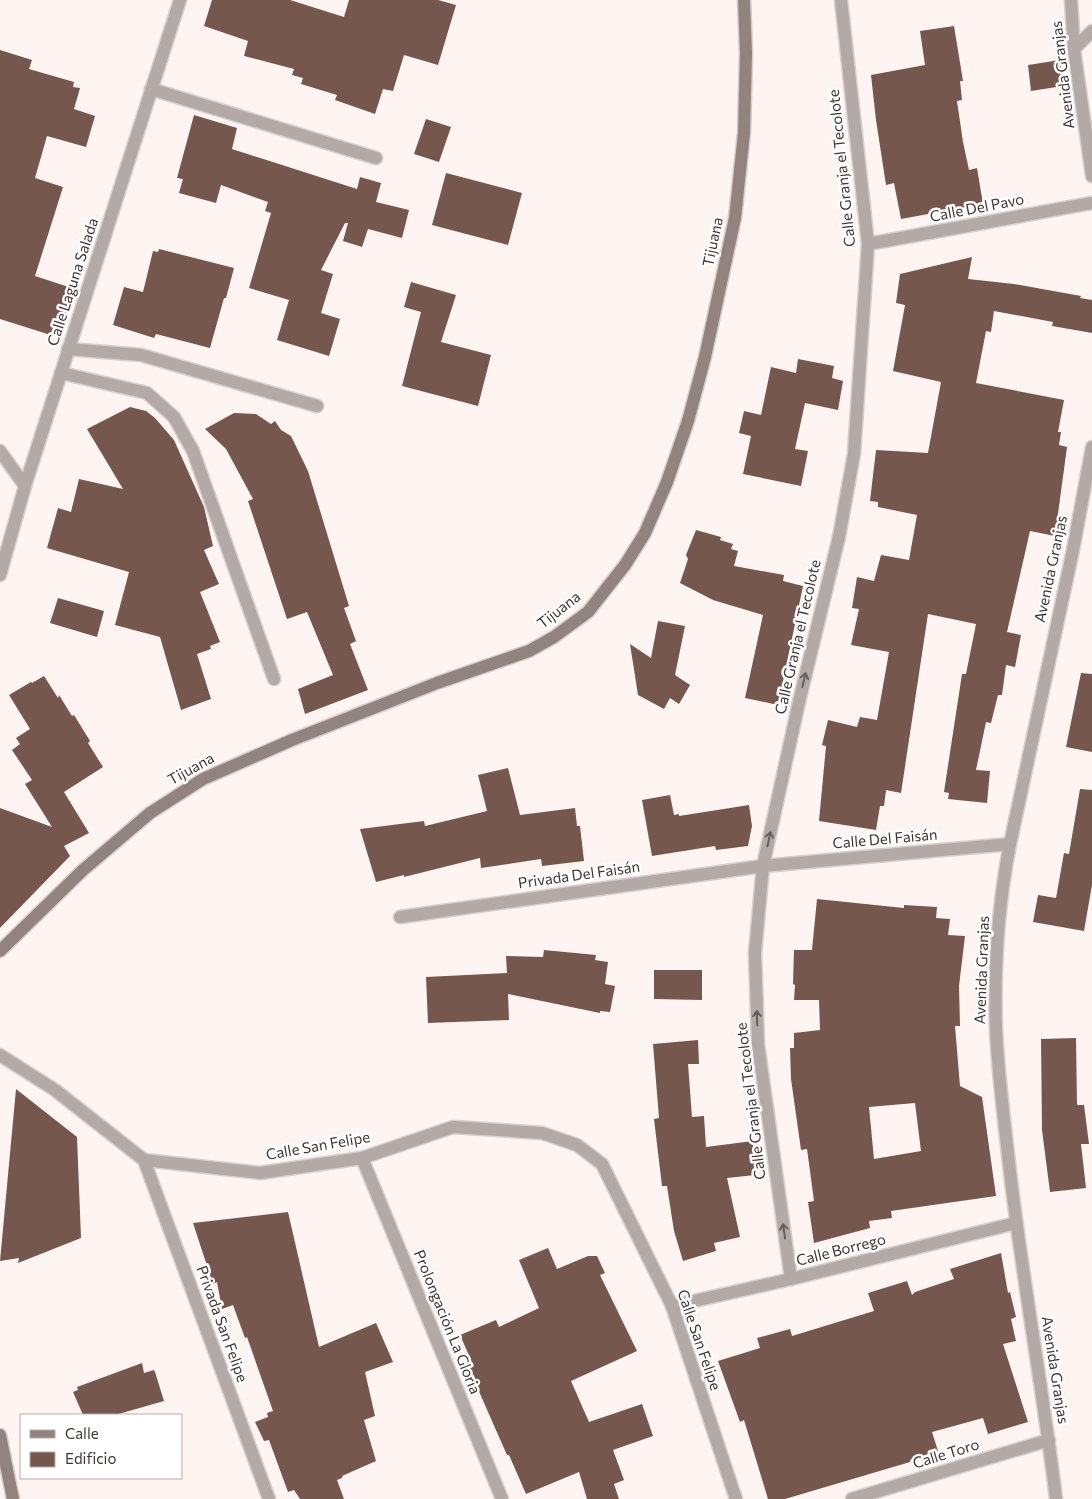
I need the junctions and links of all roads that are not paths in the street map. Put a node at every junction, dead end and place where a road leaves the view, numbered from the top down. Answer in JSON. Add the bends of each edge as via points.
{"nodes":[{"id":1,"x":180,"y":0,"type":"edge"},
{"id":2,"x":744,"y":0,"type":"edge"},
{"id":3,"x":841,"y":0,"type":"edge"},
{"id":4,"x":1071,"y":0,"type":"edge"},
{"id":5,"x":1092,"y":31,"type":"edge"},
{"id":6,"x":1074,"y":49,"type":"junction"},
{"id":7,"x":151,"y":89,"type":"junction"},
{"id":8,"x":376,"y":158,"type":"dead end"},
{"id":9,"x":1092,"y":176,"type":"edge"},
{"id":10,"x":1092,"y":203,"type":"edge"},
{"id":11,"x":868,"y":244,"type":"junction"},
{"id":12,"x":68,"y":349,"type":"junction"},
{"id":13,"x":60,"y":373,"type":"junction"},
{"id":14,"x":317,"y":406,"type":"dead end"},
{"id":15,"x":1092,"y":447,"type":"edge"},
{"id":16,"x":0,"y":451,"type":"edge"},
{"id":17,"x":25,"y":486,"type":"junction"},
{"id":18,"x":0,"y":574,"type":"edge"},
{"id":19,"x":274,"y":679,"type":"dead end"},
{"id":20,"x":1010,"y":844,"type":"junction"},
{"id":21,"x":763,"y":866,"type":"junction"},
{"id":22,"x":400,"y":917,"type":"dead end"},
{"id":23,"x":0,"y":951,"type":"edge"},
{"id":24,"x":0,"y":1055,"type":"edge"},
{"id":25,"x":362,"y":1158,"type":"junction"},
{"id":26,"x":144,"y":1160,"type":"junction"},
{"id":27,"x":1016,"y":1223,"type":"junction"},
{"id":28,"x":791,"y":1279,"type":"junction"},
{"id":29,"x":672,"y":1306,"type":"junction"},
{"id":30,"x":0,"y":1435,"type":"edge"},
{"id":31,"x":1049,"y":1440,"type":"junction"},
{"id":32,"x":14,"y":1499,"type":"edge"},
{"id":33,"x":269,"y":1499,"type":"edge"},
{"id":34,"x":502,"y":1499,"type":"edge"},
{"id":35,"x":736,"y":1499,"type":"edge"},
{"id":36,"x":852,"y":1499,"type":"edge"},
{"id":37,"x":1056,"y":1499,"type":"edge"}],
"edges":[{"from":1,"to":7,"type":"street","name":"Calle Laguna Salada"},
{"from":2,"to":23,"type":"street","name":"Tijuana","via":[[744,133],[735,218],[688,421],[648,525],[625,565],[588,612],[529,651],[301,736],[203,779],[150,813],[83,870]]},
{"from":3,"to":11,"type":"street","name":"Calle Granja el Tecolote"},
{"from":4,"to":6,"type":"street","name":"Avenida Granjas"},
{"from":5,"to":6,"type":"street"},
{"from":6,"to":9,"type":"street","name":"Avenida Granjas"},
{"from":7,"to":8,"type":"street"},
{"from":7,"to":12,"type":"street","name":"Calle Laguna Salada"},
{"from":10,"to":11,"type":"street","name":"Calle Del Pavo"},
{"from":21,"to":11,"type":"street","name":"Calle Granja el Tecolote","one_way":true,"via":[[839,537],[854,454]]},
{"from":12,"to":13,"type":"street","name":"Calle Laguna Salada"},
{"from":12,"to":14,"type":"street","via":[[141,355]]},
{"from":13,"to":17,"type":"street","name":"Calle Laguna Salada"},
{"from":13,"to":19,"type":"street","via":[[147,393],[174,417],[193,451]]},
{"from":15,"to":20,"type":"street","name":"Avenida Granjas"},
{"from":16,"to":17,"type":"street"},
{"from":17,"to":18,"type":"street","name":"Calle Laguna Salada"},
{"from":20,"to":21,"type":"street","name":"Calle Del Faisán"},
{"from":20,"to":27,"type":"street","name":"Avenida Granjas","via":[[1002,886],[996,1030]]},
{"from":21,"to":22,"type":"street","name":"Privada Del Faisán"},
{"from":28,"to":21,"type":"street","name":"Calle Granja el Tecolote","one_way":true,"via":[[758,1044],[755,953]]},
{"from":24,"to":26,"type":"street","via":[[55,1090]]},
{"from":25,"to":26,"type":"street","name":"Calle San Felipe","via":[[260,1173]]},
{"from":25,"to":29,"type":"street","name":"Calle San Felipe","via":[[453,1127],[542,1133],[577,1145],[602,1164]]},
{"from":25,"to":34,"type":"street","name":"Prolongación La Gloria"},
{"from":26,"to":33,"type":"street","name":"Privada San Felipe"},
{"from":27,"to":28,"type":"street","name":"Calle Borrego"},
{"from":27,"to":31,"type":"street","name":"Avenida Granjas"},
{"from":28,"to":29,"type":"street","name":"Calle Borrego"},
{"from":29,"to":35,"type":"street","name":"Calle San Felipe"},
{"from":30,"to":32,"type":"street"},
{"from":31,"to":36,"type":"street","name":"Calle Toro"},
{"from":31,"to":37,"type":"street","name":"Avenida Granjas"}]}
